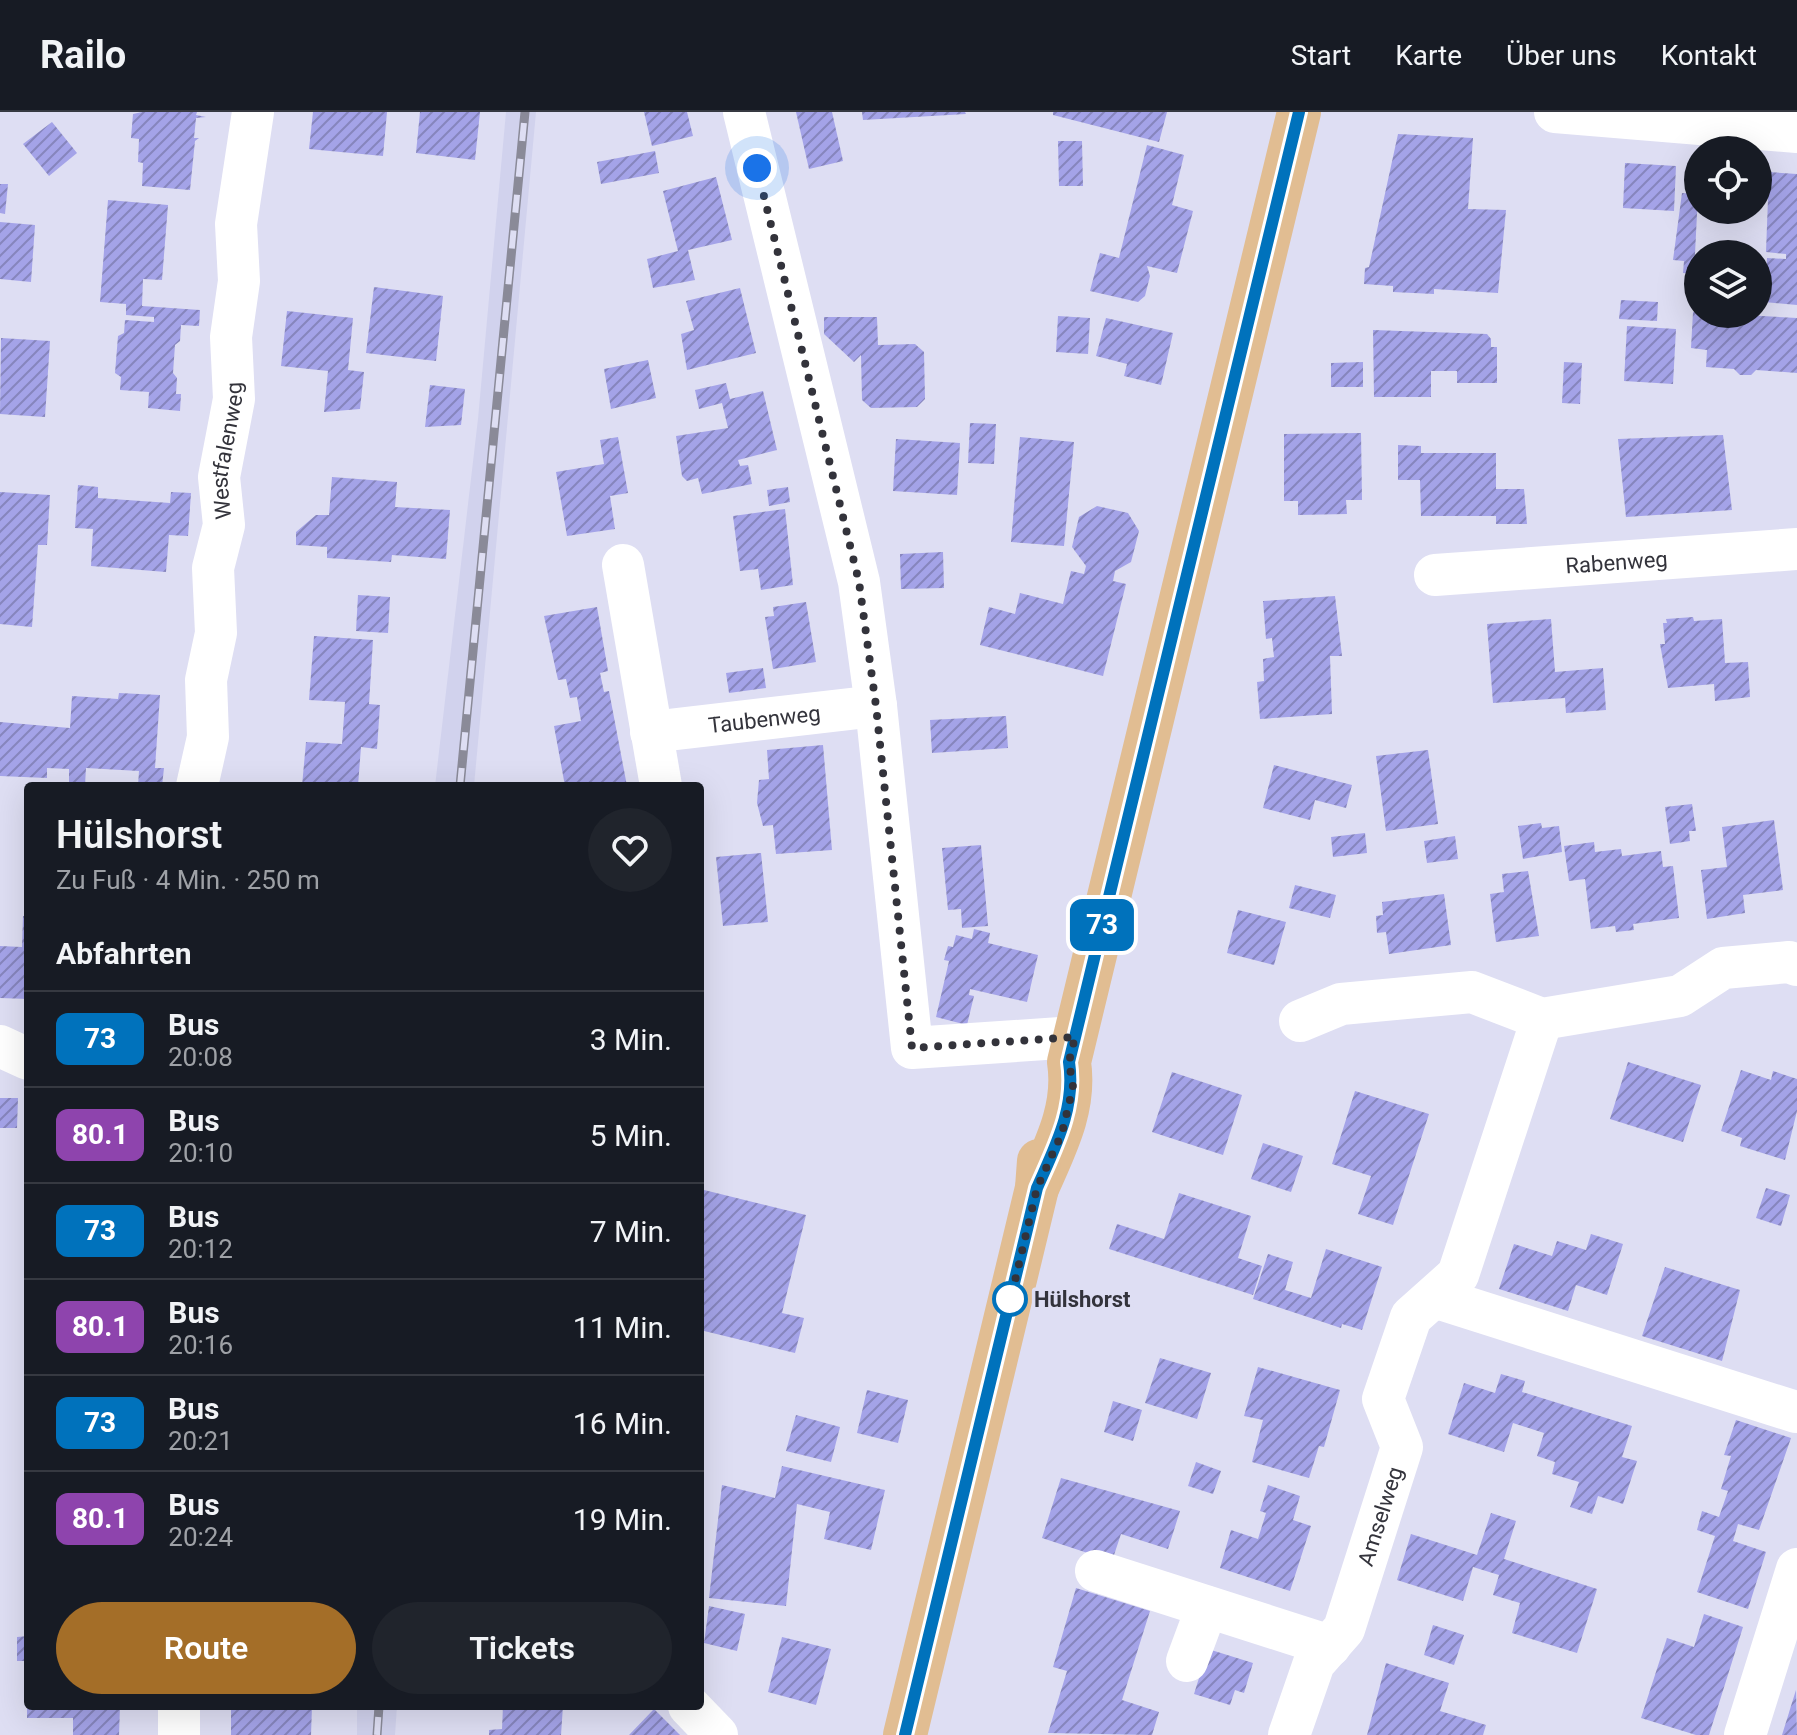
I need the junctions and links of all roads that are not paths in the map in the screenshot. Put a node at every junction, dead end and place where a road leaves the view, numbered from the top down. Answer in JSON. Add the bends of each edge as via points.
{"nodes":[{"id":1,"x":253,"y":112,"type":"edge"},
{"id":2,"x":744,"y":112,"type":"edge"},
{"id":3,"x":1299,"y":112,"type":"edge"},
{"id":4,"x":1555,"y":112,"type":"edge"},
{"id":5,"x":1797,"y":132,"type":"edge"},
{"id":6,"x":1797,"y":549,"type":"edge"},
{"id":7,"x":623,"y":565,"type":"dead end"},
{"id":8,"x":1435,"y":575,"type":"dead end"},
{"id":9,"x":876,"y":706,"type":"junction"},
{"id":10,"x":651,"y":732,"type":"junction"},
{"id":11,"x":198,"y":782,"type":"edge"},
{"id":12,"x":660,"y":782,"type":"edge"},
{"id":13,"x":1797,"y":965,"type":"edge"},
{"id":14,"x":1542,"y":1019,"type":"junction"},
{"id":15,"x":1300,"y":1021,"type":"dead end"},
{"id":16,"x":0,"y":1046,"type":"edge"},
{"id":17,"x":1072,"y":1050,"type":"junction"},
{"id":18,"x":24,"y":1057,"type":"edge"},
{"id":19,"x":1434,"y":1297,"type":"junction"},
{"id":20,"x":1796,"y":1412,"type":"edge"},
{"id":21,"x":1797,"y":1569,"type":"edge"},
{"id":22,"x":1096,"y":1571,"type":"dead end"},
{"id":23,"x":1207,"y":1607,"type":"junction"},
{"id":24,"x":1330,"y":1646,"type":"junction"},
{"id":25,"x":1187,"y":1661,"type":"dead end"},
{"id":26,"x":179,"y":1710,"type":"edge"},
{"id":27,"x":693,"y":1710,"type":"edge"},
{"id":28,"x":179,"y":1735,"type":"edge"},
{"id":29,"x":717,"y":1735,"type":"edge"},
{"id":30,"x":905,"y":1735,"type":"edge"},
{"id":31,"x":1289,"y":1735,"type":"edge"},
{"id":32,"x":1745,"y":1735,"type":"edge"}],
"edges":[{"from":1,"to":11,"type":"street","name":"Westfalenweg","via":[[236,224],[234,399],[219,477],[224,525],[213,568],[216,633],[206,680],[208,737]]},
{"from":2,"to":9,"type":"street","via":[[859,582]]},
{"from":3,"to":17,"type":"main road"},
{"from":4,"to":5,"type":"street"},
{"from":6,"to":8,"type":"street","name":"Rabenweg"},
{"from":7,"to":10,"type":"street"},
{"from":9,"to":10,"type":"street","name":"Taubenweg"},
{"from":9,"to":17,"type":"street","via":[[912,1048]]},
{"from":10,"to":12,"type":"street"},
{"from":13,"to":14,"type":"street","via":[[1723,968],[1680,996]]},
{"from":14,"to":15,"type":"street","via":[[1472,992],[1341,1004]]},
{"from":14,"to":19,"type":"street","name":"Amselweg","via":[[1458,1275]]},
{"from":16,"to":18,"type":"street"},
{"from":17,"to":30,"type":"main road","via":[[1073,1087],[1062,1133],[1037,1188]]},
{"from":19,"to":20,"type":"street"},
{"from":19,"to":24,"type":"street","name":"Amselweg","via":[[1411,1317],[1383,1399],[1402,1447],[1344,1629]]},
{"from":21,"to":32,"type":"street"},
{"from":22,"to":23,"type":"street"},
{"from":23,"to":24,"type":"street"},
{"from":23,"to":25,"type":"street"},
{"from":24,"to":31,"type":"street","name":"Amselweg","via":[[1314,1663]]},
{"from":26,"to":28,"type":"street"},
{"from":27,"to":29,"type":"street"}]}
